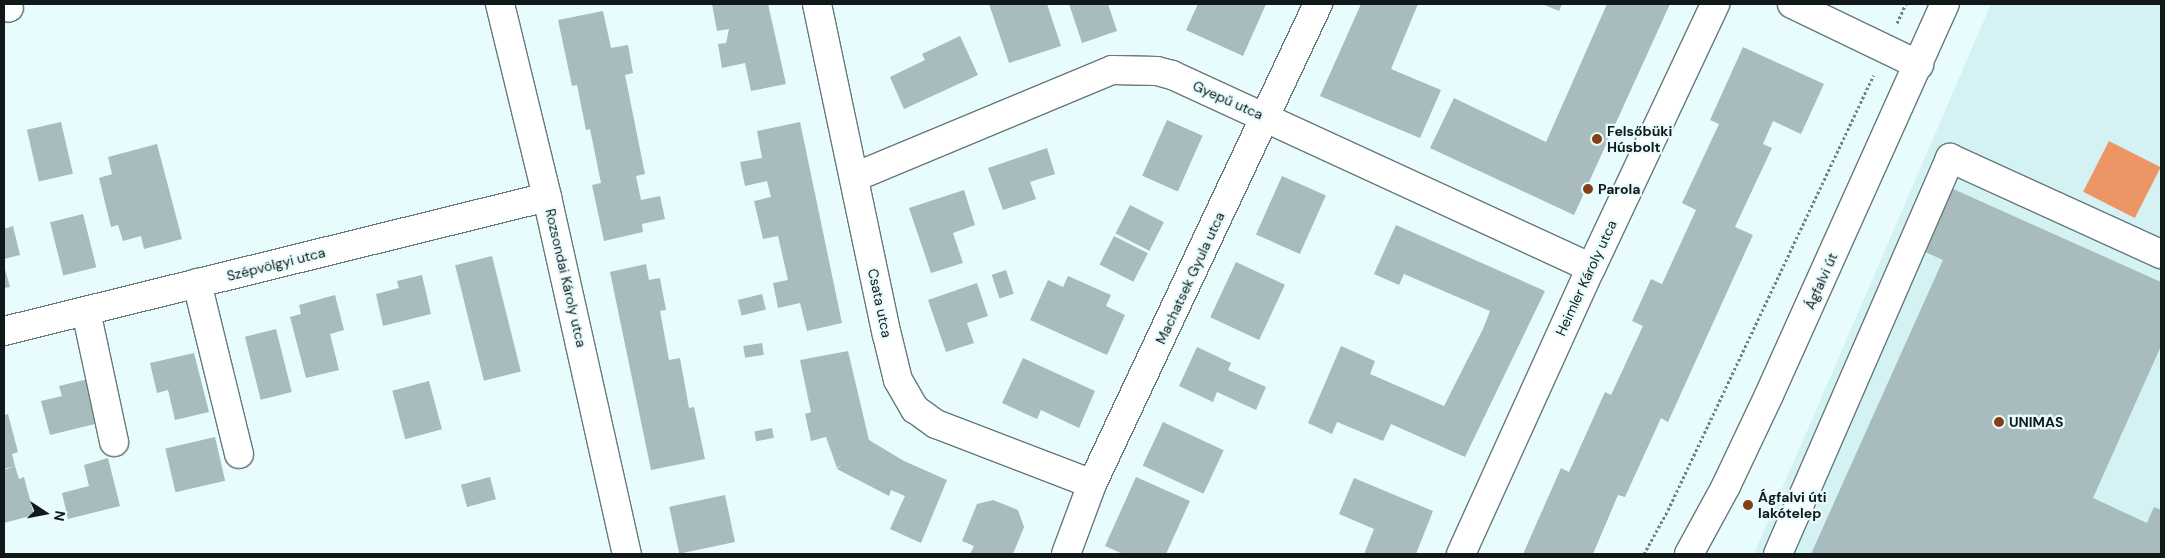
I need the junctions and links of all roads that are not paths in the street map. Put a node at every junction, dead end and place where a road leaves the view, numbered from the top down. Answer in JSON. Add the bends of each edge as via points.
{"nodes":[{"id":1,"x":500,"y":4,"type":"edge"},
{"id":2,"x":818,"y":4,"type":"edge"},
{"id":3,"x":1318,"y":4,"type":"edge"},
{"id":4,"x":1715,"y":4,"type":"edge"},
{"id":5,"x":1792,"y":4,"type":"edge"},
{"id":6,"x":1945,"y":4,"type":"edge"},
{"id":7,"x":1919,"y":65,"type":"junction"},
{"id":8,"x":1266,"y":118,"type":"junction"},
{"id":9,"x":855,"y":177,"type":"junction"},
{"id":10,"x":547,"y":196,"type":"junction"},
{"id":11,"x":2161,"y":254,"type":"edge"},
{"id":12,"x":1591,"y":268,"type":"junction"},
{"id":13,"x":197,"y":283,"type":"junction"},
{"id":14,"x":86,"y":311,"type":"junction"},
{"id":15,"x":4,"y":332,"type":"edge"},
{"id":16,"x":114,"y":442,"type":"dead end"},
{"id":17,"x":239,"y":454,"type":"dead end"},
{"id":18,"x":1092,"y":484,"type":"junction"},
{"id":19,"x":627,"y":554,"type":"edge"},
{"id":20,"x":1066,"y":554,"type":"edge"},
{"id":21,"x":1461,"y":554,"type":"edge"},
{"id":22,"x":1689,"y":554,"type":"edge"},
{"id":23,"x":1778,"y":554,"type":"edge"}],
"edges":[{"from":1,"to":10,"type":"street","name":"Rozsondai Károly utca"},
{"from":2,"to":9,"type":"street","name":"Csata utca"},
{"from":3,"to":8,"type":"street","name":"Machatsek Gyula utca"},
{"from":4,"to":12,"type":"street","name":"Heimler Károly utca"},
{"from":5,"to":7,"type":"street"},
{"from":6,"to":7,"type":"street","name":"Ágfalvi út"},
{"from":7,"to":22,"type":"street","name":"Ágfalvi út","via":[[1726,486]]},
{"from":8,"to":9,"type":"street","name":"Gyepű utca","via":[[1172,75],[1112,70]]},
{"from":8,"to":12,"type":"street","name":"Gyepű utca"},
{"from":8,"to":18,"type":"street","name":"Machatsek Gyula utca"},
{"from":9,"to":18,"type":"street","name":"Csata utca","via":[[898,380],[915,409],[936,424]]},
{"from":10,"to":13,"type":"street","name":"Szépvölgyi utca"},
{"from":10,"to":19,"type":"street","name":"Rozsondai Károly utca"},
{"from":11,"to":23,"type":"street","via":[[1950,158]]},
{"from":12,"to":21,"type":"street","name":"Heimler Károly utca"},
{"from":13,"to":14,"type":"street","name":"Szépvölgyi utca"},
{"from":13,"to":17,"type":"street"},
{"from":14,"to":15,"type":"street","name":"Szépvölgyi utca"},
{"from":14,"to":16,"type":"street"},
{"from":18,"to":20,"type":"street","name":"Machatsek Gyula utca"}]}
